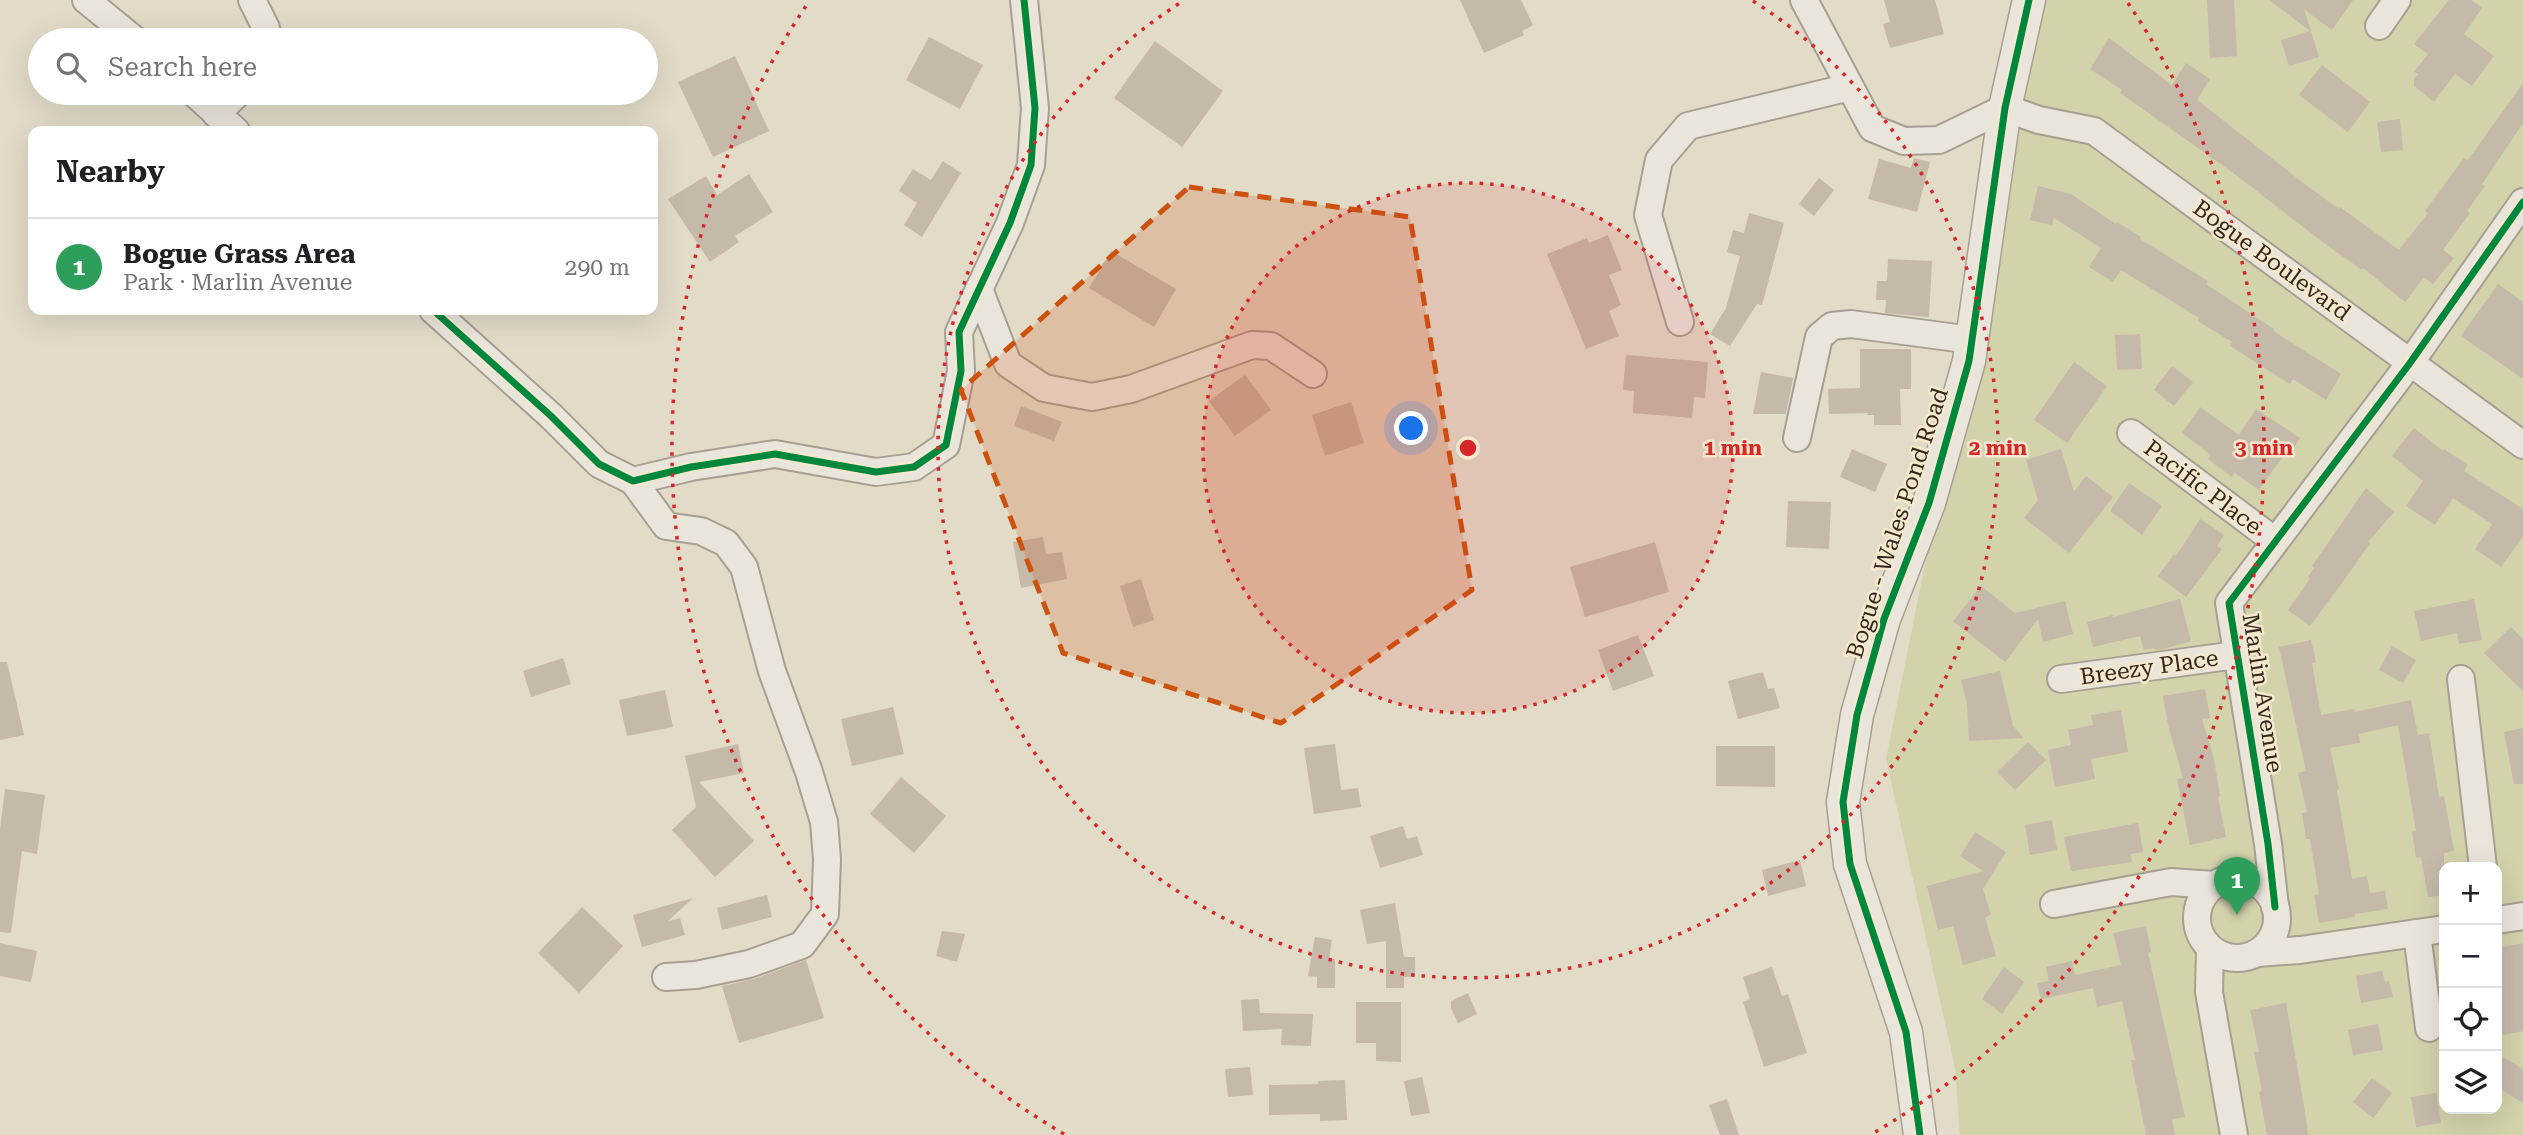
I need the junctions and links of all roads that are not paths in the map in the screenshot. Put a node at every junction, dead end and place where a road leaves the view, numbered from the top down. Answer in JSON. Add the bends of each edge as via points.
{"nodes":[{"id":1,"x":86,"y":0,"type":"edge"},
{"id":2,"x":252,"y":0,"type":"edge"},
{"id":3,"x":1024,"y":0,"type":"edge"},
{"id":4,"x":1804,"y":0,"type":"edge"},
{"id":5,"x":2029,"y":0,"type":"edge"},
{"id":6,"x":2397,"y":0,"type":"edge"},
{"id":7,"x":2379,"y":26,"type":"dead end"},
{"id":8,"x":120,"y":28,"type":"edge"},
{"id":9,"x":266,"y":28,"type":"edge"},
{"id":10,"x":1850,"y":88,"type":"junction"},
{"id":11,"x":207,"y":105,"type":"edge"},
{"id":12,"x":225,"y":105,"type":"edge"},
{"id":13,"x":2005,"y":108,"type":"junction"},
{"id":14,"x":216,"y":114,"type":"junction"},
{"id":15,"x":230,"y":126,"type":"edge"},
{"id":16,"x":2523,"y":202,"type":"edge"},
{"id":17,"x":979,"y":289,"type":"junction"},
{"id":18,"x":439,"y":315,"type":"edge"},
{"id":19,"x":1680,"y":322,"type":"dead end"},
{"id":20,"x":1972,"y":340,"type":"junction"},
{"id":21,"x":2410,"y":363,"type":"junction"},
{"id":22,"x":1312,"y":374,"type":"dead end"},
{"id":23,"x":2131,"y":433,"type":"dead end"},
{"id":24,"x":1797,"y":438,"type":"dead end"},
{"id":25,"x":2523,"y":445,"type":"edge"},
{"id":26,"x":633,"y":481,"type":"junction"},
{"id":27,"x":2275,"y":541,"type":"junction"},
{"id":28,"x":2236,"y":655,"type":"junction"},
{"id":29,"x":2061,"y":679,"type":"dead end"},
{"id":30,"x":2461,"y":679,"type":"dead end"},
{"id":31,"x":2268,"y":845,"type":"junction"},
{"id":32,"x":2482,"y":862,"type":"edge"},
{"id":33,"x":2241,"y":878,"type":"junction"},
{"id":34,"x":2171,"y":882,"type":"junction"},
{"id":35,"x":2214,"y":885,"type":"junction"},
{"id":36,"x":2054,"y":904,"type":"dead end"},
{"id":37,"x":2199,"y":907,"type":"junction"},
{"id":38,"x":2276,"y":915,"type":"junction"},
{"id":39,"x":2523,"y":916,"type":"edge"},
{"id":40,"x":2502,"y":919,"type":"edge"},
{"id":41,"x":2439,"y":930,"type":"edge"},
{"id":42,"x":2417,"y":933,"type":"junction"},
{"id":43,"x":2210,"y":949,"type":"junction"},
{"id":44,"x":2300,"y":950,"type":"junction"},
{"id":45,"x":2252,"y":955,"type":"junction"},
{"id":46,"x":666,"y":977,"type":"dead end"},
{"id":47,"x":2209,"y":992,"type":"junction"},
{"id":48,"x":2429,"y":1028,"type":"dead end"},
{"id":49,"x":1920,"y":1135,"type":"edge"},
{"id":50,"x":2234,"y":1135,"type":"edge"}],
"edges":[{"from":1,"to":8,"type":"street"},
{"from":2,"to":9,"type":"street"},
{"from":3,"to":17,"type":"street","via":[[1035,108],[1031,165]]},
{"from":4,"to":10,"type":"street"},
{"from":5,"to":13,"type":"street","name":"Bogue - Wales Pond Road"},
{"from":6,"to":7,"type":"street"},
{"from":10,"to":13,"type":"street","via":[[1872,128],[1904,141],[1939,139]]},
{"from":10,"to":19,"type":"street","via":[[1688,126],[1659,160],[1648,215]]},
{"from":11,"to":14,"type":"street"},
{"from":12,"to":14,"type":"street"},
{"from":13,"to":20,"type":"street","name":"Bogue - Wales Pond Road"},
{"from":13,"to":21,"type":"street","name":"Bogue Boulevard","via":[[2094,131]]},
{"from":14,"to":15,"type":"street"},
{"from":16,"to":21,"type":"street","name":"Marlin Avenue"},
{"from":17,"to":22,"type":"street","via":[[1008,364],[1044,388],[1092,397],[1143,385],[1252,345],[1271,346]]},
{"from":17,"to":26,"type":"street","via":[[959,332],[961,372],[946,445],[914,467],[876,472],[775,454]]},
{"from":18,"to":26,"type":"street","via":[[599,464]]},
{"from":20,"to":24,"type":"street","via":[[1851,324],[1832,326],[1819,337]]},
{"from":20,"to":49,"type":"street","name":"Bogue - Wales Pond Road","via":[[1929,503],[1885,619],[1861,703],[1843,802],[1850,864],[1906,1032]]},
{"from":21,"to":25,"type":"street","name":"Bogue Boulevard"},
{"from":21,"to":27,"type":"street","name":"Marlin Avenue"},
{"from":23,"to":27,"type":"street","name":"Pacific Place"},
{"from":26,"to":46,"type":"street","via":[[666,526],[701,531],[726,543],[744,567],[772,671],[824,822],[827,859],[825,914],[802,945],[749,964]]},
{"from":27,"to":28,"type":"street","name":"Marlin Avenue","via":[[2229,603]]},
{"from":28,"to":29,"type":"street","name":"Breezy Place"},
{"from":28,"to":31,"type":"street","name":"Marlin Avenue"},
{"from":30,"to":32,"type":"street"},
{"from":31,"to":33,"type":"street"},
{"from":31,"to":38,"type":"street","name":"Marlin Avenue"},
{"from":33,"to":35,"type":"street"},
{"from":33,"to":38,"type":"street","via":[[2264,889]]},
{"from":34,"to":35,"type":"street"},
{"from":34,"to":36,"type":"street"},
{"from":34,"to":37,"type":"street"},
{"from":35,"to":37,"type":"street"},
{"from":37,"to":43,"type":"street","via":[[2198,930]]},
{"from":38,"to":44,"type":"street"},
{"from":38,"to":45,"type":"street","via":[[2273,935]]},
{"from":39,"to":40,"type":"street"},
{"from":41,"to":42,"type":"street"},
{"from":42,"to":44,"type":"street"},
{"from":42,"to":48,"type":"street"},
{"from":43,"to":45,"type":"street","via":[[2235,959]]},
{"from":43,"to":47,"type":"street"},
{"from":44,"to":45,"type":"street"},
{"from":45,"to":47,"type":"street"},
{"from":47,"to":50,"type":"street"}]}
